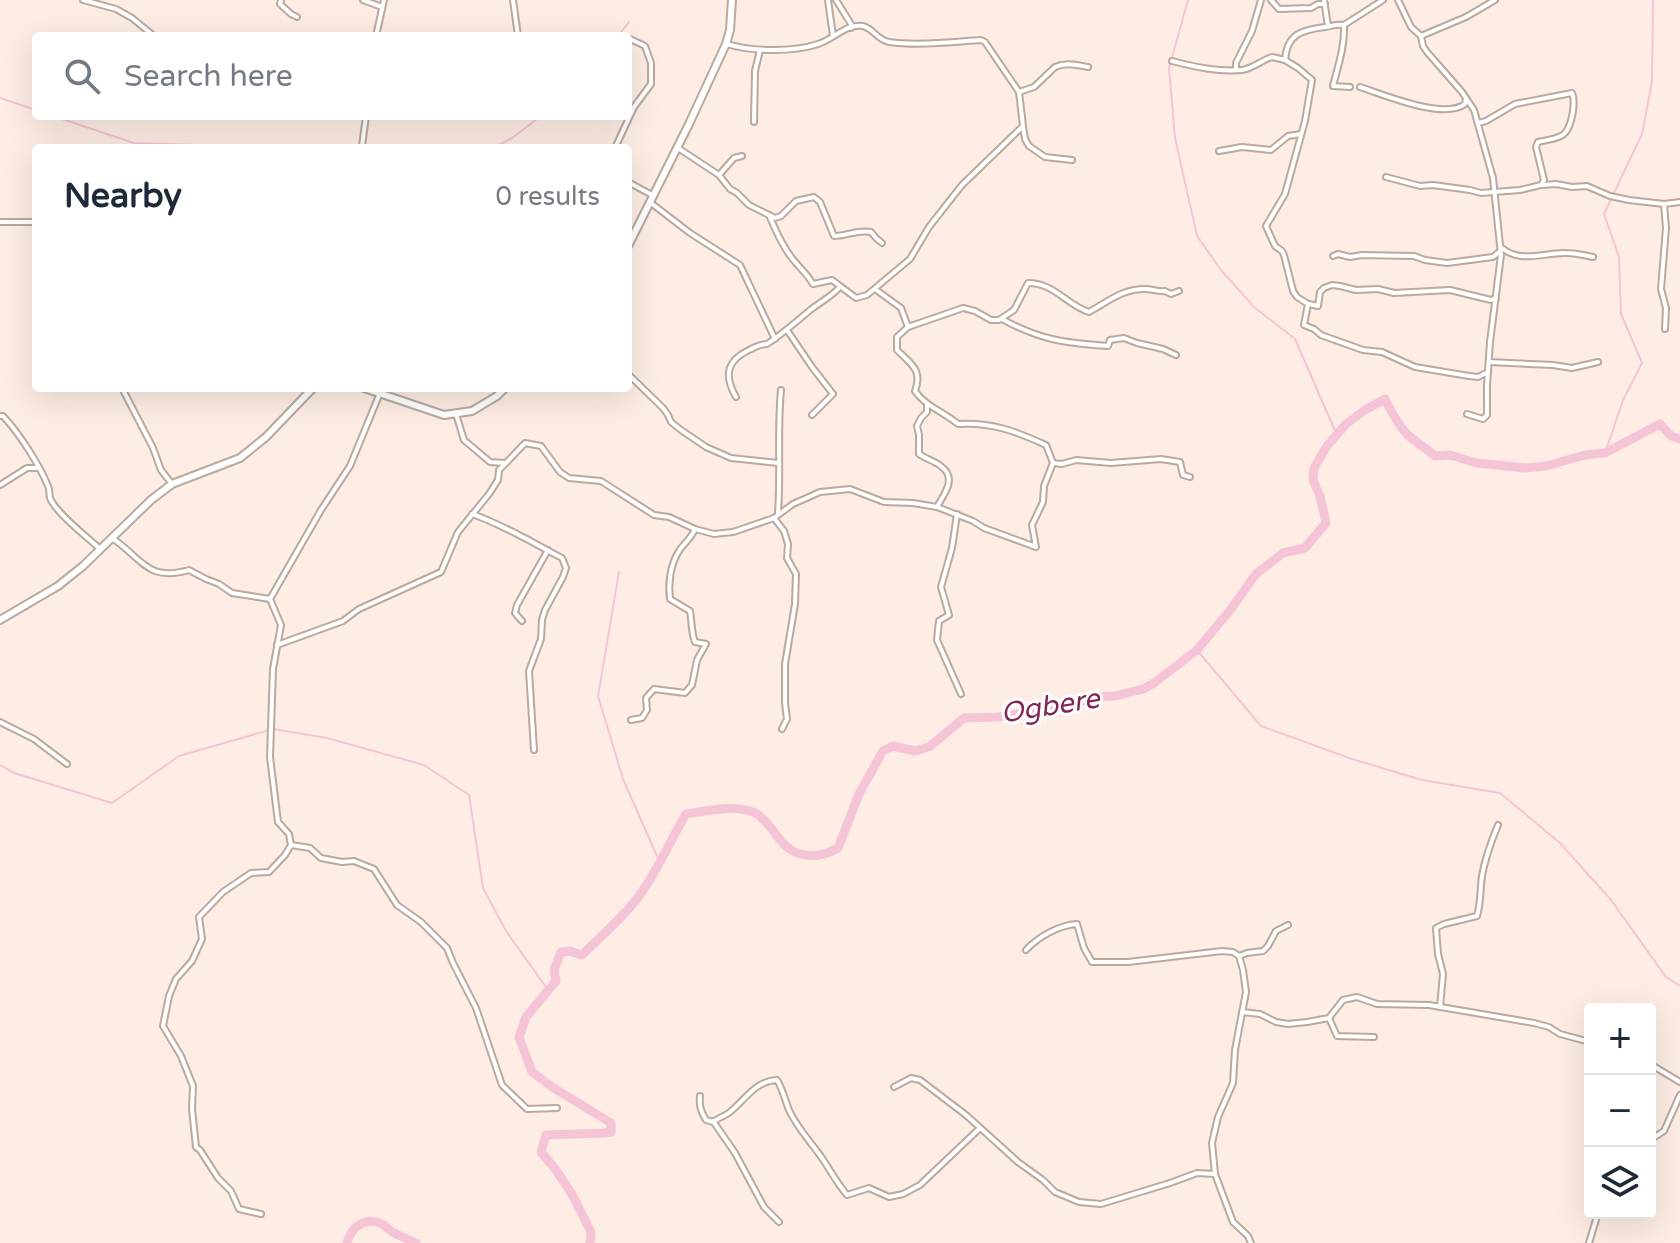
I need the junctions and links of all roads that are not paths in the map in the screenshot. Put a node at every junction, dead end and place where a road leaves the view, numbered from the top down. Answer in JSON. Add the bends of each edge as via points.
{"nodes":[{"id":1,"x":83,"y":0,"type":"edge"},
{"id":2,"x":281,"y":0,"type":"edge"},
{"id":3,"x":363,"y":0,"type":"edge"},
{"id":4,"x":384,"y":0,"type":"edge"},
{"id":5,"x":513,"y":0,"type":"edge"},
{"id":6,"x":732,"y":0,"type":"edge"},
{"id":7,"x":828,"y":0,"type":"edge"},
{"id":8,"x":836,"y":0,"type":"edge"},
{"id":9,"x":1261,"y":0,"type":"edge"},
{"id":10,"x":1271,"y":0,"type":"edge"},
{"id":11,"x":1383,"y":0,"type":"edge"},
{"id":12,"x":1398,"y":0,"type":"edge"},
{"id":13,"x":1495,"y":0,"type":"edge"},
{"id":14,"x":1325,"y":2,"type":"edge"},
{"id":15,"x":382,"y":7,"type":"junction"},
{"id":16,"x":297,"y":17,"type":"dead end"},
{"id":17,"x":1344,"y":25,"type":"junction"},
{"id":18,"x":1328,"y":26,"type":"junction"},
{"id":19,"x":851,"y":28,"type":"junction"},
{"id":20,"x":149,"y":32,"type":"edge"},
{"id":21,"x":377,"y":32,"type":"edge"},
{"id":22,"x":517,"y":32,"type":"edge"},
{"id":23,"x":833,"y":36,"type":"junction"},
{"id":24,"x":1421,"y":36,"type":"junction"},
{"id":25,"x":632,"y":40,"type":"edge"},
{"id":26,"x":726,"y":44,"type":"junction"},
{"id":27,"x":760,"y":50,"type":"junction"},
{"id":28,"x":1285,"y":60,"type":"junction"},
{"id":29,"x":1172,"y":61,"type":"dead end"},
{"id":30,"x":1088,"y":67,"type":"dead end"},
{"id":31,"x":1236,"y":69,"type":"junction"},
{"id":32,"x":1350,"y":87,"type":"dead end"},
{"id":33,"x":1360,"y":87,"type":"dead end"},
{"id":34,"x":1019,"y":92,"type":"junction"},
{"id":35,"x":1466,"y":98,"type":"junction"},
{"id":36,"x":632,"y":111,"type":"edge"},
{"id":37,"x":365,"y":120,"type":"edge"},
{"id":38,"x":628,"y":120,"type":"edge"},
{"id":39,"x":754,"y":122,"type":"dead end"},
{"id":40,"x":1478,"y":123,"type":"junction"},
{"id":41,"x":1023,"y":126,"type":"junction"},
{"id":42,"x":1301,"y":134,"type":"junction"},
{"id":43,"x":362,"y":144,"type":"edge"},
{"id":44,"x":617,"y":144,"type":"edge"},
{"id":45,"x":677,"y":147,"type":"junction"},
{"id":46,"x":1219,"y":151,"type":"dead end"},
{"id":47,"x":742,"y":156,"type":"dead end"},
{"id":48,"x":1072,"y":160,"type":"dead end"},
{"id":49,"x":719,"y":175,"type":"junction"},
{"id":50,"x":1386,"y":177,"type":"dead end"},
{"id":51,"x":632,"y":185,"type":"edge"},
{"id":52,"x":1541,"y":185,"type":"junction"},
{"id":53,"x":1494,"y":192,"type":"junction"},
{"id":54,"x":652,"y":200,"type":"junction"},
{"id":55,"x":1680,"y":202,"type":"edge"},
{"id":56,"x":1664,"y":204,"type":"junction"},
{"id":57,"x":769,"y":215,"type":"junction"},
{"id":58,"x":0,"y":222,"type":"edge"},
{"id":59,"x":32,"y":222,"type":"edge"},
{"id":60,"x":632,"y":238,"type":"edge"},
{"id":61,"x":882,"y":243,"type":"dead end"},
{"id":62,"x":1501,"y":248,"type":"junction"},
{"id":63,"x":1333,"y":256,"type":"dead end"},
{"id":64,"x":1593,"y":257,"type":"dead end"},
{"id":65,"x":840,"y":287,"type":"junction"},
{"id":66,"x":875,"y":289,"type":"junction"},
{"id":67,"x":1179,"y":291,"type":"dead end"},
{"id":68,"x":1496,"y":298,"type":"junction"},
{"id":69,"x":1308,"y":304,"type":"junction"},
{"id":70,"x":1002,"y":319,"type":"junction"},
{"id":71,"x":908,"y":327,"type":"junction"},
{"id":72,"x":1665,"y":329,"type":"dead end"},
{"id":73,"x":787,"y":330,"type":"junction"},
{"id":74,"x":775,"y":339,"type":"junction"},
{"id":75,"x":1176,"y":355,"type":"dead end"},
{"id":76,"x":1489,"y":362,"type":"junction"},
{"id":77,"x":1598,"y":362,"type":"dead end"},
{"id":78,"x":1488,"y":372,"type":"junction"},
{"id":79,"x":632,"y":378,"type":"edge"},
{"id":80,"x":781,"y":390,"type":"dead end"},
{"id":81,"x":124,"y":392,"type":"edge"},
{"id":82,"x":309,"y":392,"type":"edge"},
{"id":83,"x":377,"y":392,"type":"edge"},
{"id":84,"x":501,"y":392,"type":"edge"},
{"id":85,"x":380,"y":393,"type":"junction"},
{"id":86,"x":736,"y":397,"type":"dead end"},
{"id":87,"x":927,"y":403,"type":"junction"},
{"id":88,"x":456,"y":414,"type":"junction"},
{"id":89,"x":1467,"y":414,"type":"dead end"},
{"id":90,"x":812,"y":415,"type":"dead end"},
{"id":91,"x":0,"y":416,"type":"edge"},
{"id":92,"x":506,"y":463,"type":"junction"},
{"id":93,"x":778,"y":463,"type":"junction"},
{"id":94,"x":1053,"y":463,"type":"junction"},
{"id":95,"x":38,"y":468,"type":"junction"},
{"id":96,"x":1190,"y":477,"type":"dead end"},
{"id":97,"x":172,"y":484,"type":"junction"},
{"id":98,"x":0,"y":485,"type":"edge"},
{"id":99,"x":937,"y":507,"type":"junction"},
{"id":100,"x":472,"y":514,"type":"junction"},
{"id":101,"x":957,"y":514,"type":"junction"},
{"id":102,"x":776,"y":517,"type":"junction"},
{"id":103,"x":695,"y":529,"type":"junction"},
{"id":104,"x":112,"y":538,"type":"junction"},
{"id":105,"x":100,"y":549,"type":"junction"},
{"id":106,"x":548,"y":550,"type":"junction"},
{"id":107,"x":270,"y":599,"type":"junction"},
{"id":108,"x":0,"y":620,"type":"edge"},
{"id":109,"x":522,"y":621,"type":"dead end"},
{"id":110,"x":277,"y":645,"type":"junction"},
{"id":111,"x":961,"y":694,"type":"dead end"},
{"id":112,"x":631,"y":720,"type":"dead end"},
{"id":113,"x":0,"y":722,"type":"edge"},
{"id":114,"x":782,"y":729,"type":"dead end"},
{"id":115,"x":534,"y":750,"type":"dead end"},
{"id":116,"x":67,"y":764,"type":"dead end"},
{"id":117,"x":1498,"y":825,"type":"dead end"},
{"id":118,"x":291,"y":845,"type":"junction"},
{"id":119,"x":1288,"y":925,"type":"dead end"},
{"id":120,"x":1026,"y":950,"type":"dead end"},
{"id":121,"x":1239,"y":956,"type":"junction"},
{"id":122,"x":1440,"y":1007,"type":"junction"},
{"id":123,"x":1242,"y":1012,"type":"junction"},
{"id":124,"x":1329,"y":1018,"type":"junction"},
{"id":125,"x":1374,"y":1037,"type":"dead end"},
{"id":126,"x":1584,"y":1040,"type":"edge"},
{"id":127,"x":1656,"y":1068,"type":"edge"},
{"id":128,"x":1680,"y":1082,"type":"edge"},
{"id":129,"x":894,"y":1087,"type":"dead end"},
{"id":130,"x":1680,"y":1095,"type":"edge"},
{"id":131,"x":700,"y":1096,"type":"dead end"},
{"id":132,"x":557,"y":1108,"type":"dead end"},
{"id":133,"x":713,"y":1121,"type":"junction"},
{"id":134,"x":980,"y":1128,"type":"junction"},
{"id":135,"x":1656,"y":1136,"type":"edge"},
{"id":136,"x":1215,"y":1174,"type":"junction"},
{"id":137,"x":261,"y":1214,"type":"dead end"},
{"id":138,"x":1596,"y":1219,"type":"edge"},
{"id":139,"x":779,"y":1222,"type":"dead end"},
{"id":140,"x":1251,"y":1243,"type":"edge"},
{"id":141,"x":1589,"y":1243,"type":"edge"}],
"edges":[{"from":1,"to":20,"type":"street","via":[[116,9]]},
{"from":2,"to":16,"type":"street"},
{"from":3,"to":15,"type":"street"},
{"from":4,"to":15,"type":"street"},
{"from":5,"to":22,"type":"street"},
{"from":6,"to":26,"type":"street"},
{"from":7,"to":23,"type":"street"},
{"from":8,"to":19,"type":"street"},
{"from":9,"to":31,"type":"street"},
{"from":10,"to":14,"type":"street","via":[[1279,9]]},
{"from":11,"to":17,"type":"street"},
{"from":12,"to":24,"type":"street"},
{"from":13,"to":24,"type":"street"},
{"from":14,"to":18,"type":"street"},
{"from":15,"to":21,"type":"street"},
{"from":17,"to":18,"type":"street"},
{"from":17,"to":32,"type":"street","via":[[1333,86]]},
{"from":18,"to":28,"type":"street","via":[[1298,33],[1286,48]]},
{"from":19,"to":23,"type":"street"},
{"from":19,"to":34,"type":"street","via":[[862,26],[889,42],[981,40]]},
{"from":23,"to":27,"type":"street","via":[[801,48]]},
{"from":24,"to":35,"type":"street","via":[[1433,61]]},
{"from":25,"to":36,"type":"street","via":[[645,46],[651,63],[651,84]]},
{"from":26,"to":27,"type":"street"},
{"from":26,"to":45,"type":"street"},
{"from":27,"to":39,"type":"street"},
{"from":28,"to":31,"type":"street","via":[[1272,57]]},
{"from":28,"to":42,"type":"street","via":[[1312,80]]},
{"from":29,"to":31,"type":"street","via":[[1218,71]]},
{"from":30,"to":34,"type":"street","via":[[1059,65],[1034,87]]},
{"from":33,"to":35,"type":"street","via":[[1445,110],[1458,109]]},
{"from":34,"to":41,"type":"street"},
{"from":35,"to":40,"type":"street"},
{"from":37,"to":43,"type":"street"},
{"from":38,"to":44,"type":"street"},
{"from":40,"to":52,"type":"street","via":[[1515,104],[1573,94],[1567,131],[1536,147]]},
{"from":40,"to":53,"type":"street"},
{"from":41,"to":48,"type":"street","via":[[1025,139],[1037,152]]},
{"from":41,"to":66,"type":"street","via":[[962,185],[910,259]]},
{"from":42,"to":46,"type":"street","via":[[1288,136],[1271,150]]},
{"from":42,"to":69,"type":"street","via":[[1285,194],[1266,226],[1284,255],[1293,291]]},
{"from":45,"to":49,"type":"street"},
{"from":45,"to":54,"type":"street"},
{"from":47,"to":49,"type":"street"},
{"from":49,"to":57,"type":"street","via":[[749,205]]},
{"from":50,"to":53,"type":"street","via":[[1420,186]]},
{"from":51,"to":54,"type":"street"},
{"from":52,"to":53,"type":"street"},
{"from":52,"to":56,"type":"street","via":[[1587,186],[1629,200]]},
{"from":53,"to":62,"type":"street"},
{"from":54,"to":60,"type":"street"},
{"from":54,"to":74,"type":"street","via":[[740,265]]},
{"from":55,"to":56,"type":"street"},
{"from":56,"to":72,"type":"street"},
{"from":57,"to":61,"type":"street","via":[[781,216],[796,201],[814,197],[834,236],[866,230]]},
{"from":57,"to":65,"type":"street","via":[[813,284],[832,280]]},
{"from":58,"to":59,"type":"street"},
{"from":62,"to":63,"type":"street","via":[[1493,257],[1447,263],[1414,256]]},
{"from":62,"to":64,"type":"street","via":[[1526,257]]},
{"from":62,"to":68,"type":"street"},
{"from":65,"to":66,"type":"street","via":[[856,298]]},
{"from":65,"to":73,"type":"street"},
{"from":66,"to":71,"type":"street","via":[[901,308]]},
{"from":67,"to":70,"type":"street","via":[[1127,290],[1089,312],[1054,290],[1028,283],[1014,310]]},
{"from":68,"to":69,"type":"street","via":[[1450,290],[1394,293],[1332,285],[1320,292],[1318,306]]},
{"from":68,"to":76,"type":"street"},
{"from":69,"to":78,"type":"street","via":[[1304,325],[1321,335],[1415,367],[1478,377]]},
{"from":70,"to":71,"type":"street","via":[[963,308]]},
{"from":70,"to":75,"type":"street","via":[[1065,343],[1108,346],[1110,340],[1124,338]]},
{"from":71,"to":87,"type":"street","via":[[897,337],[897,350],[916,370],[915,391]]},
{"from":73,"to":74,"type":"street"},
{"from":73,"to":90,"type":"street","via":[[833,394]]},
{"from":74,"to":86,"type":"street","via":[[736,357],[728,376]]},
{"from":76,"to":77,"type":"street","via":[[1572,368]]},
{"from":76,"to":78,"type":"street"},
{"from":78,"to":89,"type":"street","via":[[1487,415],[1483,419]]},
{"from":79,"to":93,"type":"street","via":[[671,422],[706,447],[731,458]]},
{"from":80,"to":93,"type":"street"},
{"from":81,"to":97,"type":"street"},
{"from":82,"to":97,"type":"street","via":[[240,458]]},
{"from":83,"to":85,"type":"street"},
{"from":84,"to":88,"type":"street","via":[[472,411]]},
{"from":85,"to":88,"type":"street","via":[[444,415]]},
{"from":85,"to":107,"type":"street","via":[[350,466]]},
{"from":87,"to":94,"type":"street","via":[[958,424],[1016,431],[1046,445]]},
{"from":87,"to":99,"type":"street","via":[[929,410],[917,426],[919,454],[942,467],[950,482]]},
{"from":88,"to":92,"type":"street","via":[[464,440],[490,462]]},
{"from":91,"to":95,"type":"street"},
{"from":92,"to":100,"type":"street"},
{"from":92,"to":103,"type":"street","via":[[525,443],[541,446],[569,478],[601,481],[654,515]]},
{"from":93,"to":102,"type":"street"},
{"from":94,"to":96,"type":"street","via":[[1161,459],[1180,462],[1183,475]]},
{"from":94,"to":101,"type":"street","via":[[1032,525],[1036,547]]},
{"from":95,"to":98,"type":"street","via":[[27,468]]},
{"from":95,"to":105,"type":"street","via":[[50,499]]},
{"from":97,"to":104,"type":"street"},
{"from":99,"to":101,"type":"street"},
{"from":99,"to":102,"type":"street","via":[[884,502],[850,489],[820,492]]},
{"from":100,"to":106,"type":"street"},
{"from":100,"to":110,"type":"street","via":[[441,572],[343,621]]},
{"from":101,"to":111,"type":"street","via":[[941,587],[949,615],[939,621],[937,640]]},
{"from":102,"to":103,"type":"street","via":[[733,532]]},
{"from":102,"to":114,"type":"street","via":[[796,574],[785,664],[787,719]]},
{"from":103,"to":112,"type":"street","via":[[678,552],[670,599],[690,611],[695,642],[706,644],[685,693],[654,689],[642,718]]},
{"from":104,"to":105,"type":"street"},
{"from":104,"to":107,"type":"street","via":[[153,571],[172,575],[189,570],[232,593]]},
{"from":105,"to":108,"type":"street","via":[[58,586]]},
{"from":106,"to":109,"type":"street","via":[[517,605],[515,613]]},
{"from":106,"to":115,"type":"street","via":[[562,558],[566,568],[545,610],[529,671]]},
{"from":107,"to":110,"type":"street","via":[[281,625]]},
{"from":110,"to":118,"type":"street","via":[[270,757],[278,822]]},
{"from":113,"to":116,"type":"street"},
{"from":117,"to":122,"type":"street","via":[[1477,916],[1436,928],[1443,974]]},
{"from":118,"to":132,"type":"street","via":[[310,848],[321,858],[374,869],[397,905],[447,948],[476,1008],[502,1085],[527,1109]]},
{"from":118,"to":137,"type":"street","via":[[269,872],[251,873],[199,917],[202,939],[176,979],[163,1026],[193,1086],[196,1147],[239,1209]]},
{"from":119,"to":121,"type":"street","via":[[1276,931],[1263,951]]},
{"from":120,"to":121,"type":"street","via":[[1065,924],[1077,924],[1092,962],[1222,951]]},
{"from":121,"to":123,"type":"street","via":[[1246,992]]},
{"from":122,"to":124,"type":"street","via":[[1377,1004],[1351,997]]},
{"from":122,"to":126,"type":"street","via":[[1534,1023]]},
{"from":123,"to":124,"type":"street","via":[[1288,1024]]},
{"from":123,"to":136,"type":"street","via":[[1233,1083],[1212,1143]]},
{"from":124,"to":125,"type":"street","via":[[1337,1036]]},
{"from":127,"to":128,"type":"street"},
{"from":129,"to":134,"type":"street","via":[[911,1078],[920,1080]]},
{"from":130,"to":135,"type":"street","via":[[1664,1131]]},
{"from":131,"to":133,"type":"street","via":[[703,1115]]},
{"from":133,"to":134,"type":"street","via":[[759,1085],[777,1080],[802,1133],[847,1195],[869,1188],[889,1197],[920,1185]]},
{"from":133,"to":139,"type":"street","via":[[764,1207]]},
{"from":134,"to":136,"type":"street","via":[[1055,1192],[1079,1202],[1101,1204],[1197,1173]]},
{"from":136,"to":140,"type":"street","via":[[1233,1222]]},
{"from":138,"to":141,"type":"street"}]}
